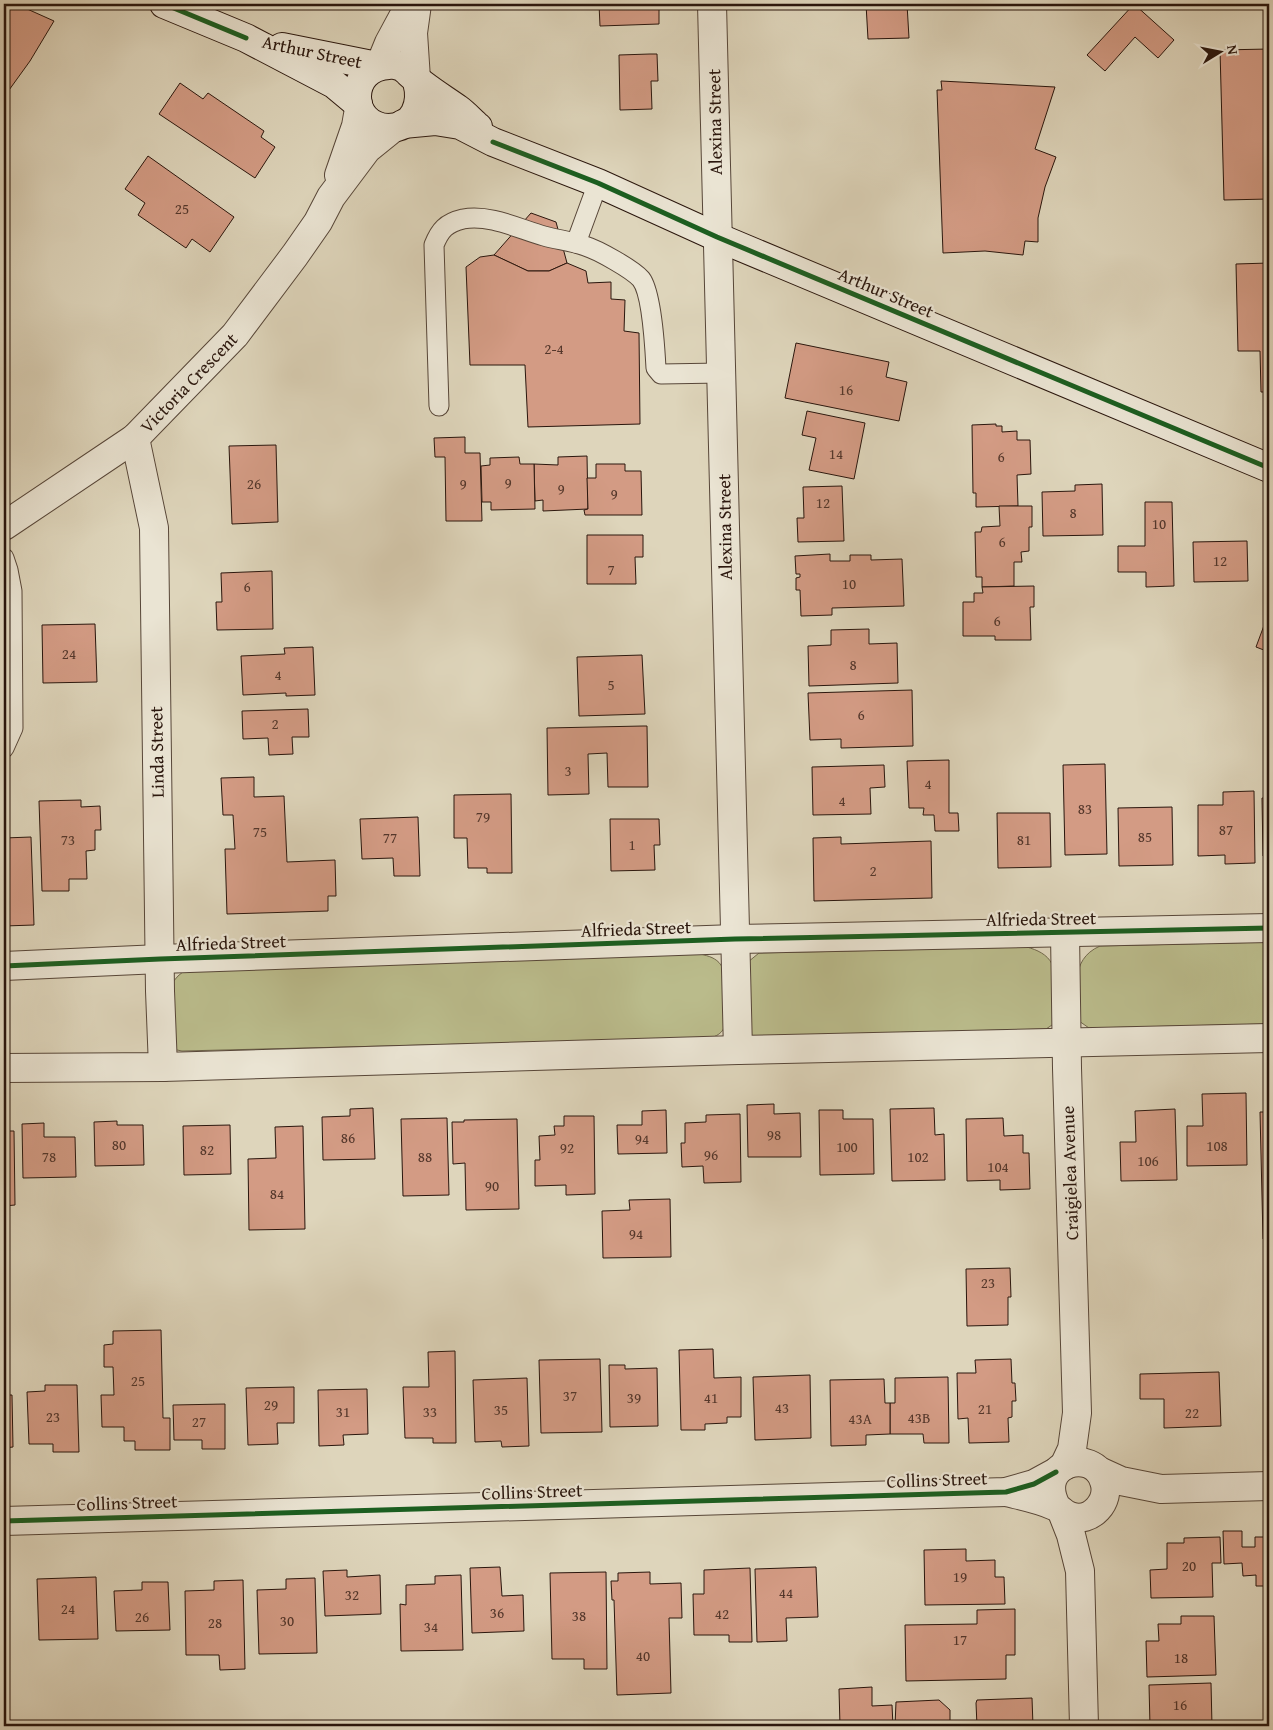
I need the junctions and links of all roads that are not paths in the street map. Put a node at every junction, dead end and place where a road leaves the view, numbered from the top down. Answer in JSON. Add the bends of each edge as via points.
{"nodes":[{"id":1,"x":164,"y":4,"type":"edge"},
{"id":2,"x":410,"y":4,"type":"edge"},
{"id":3,"x":417,"y":4,"type":"edge"},
{"id":4,"x":712,"y":4,"type":"edge"},
{"id":5,"x":246,"y":38,"type":"junction"},
{"id":6,"x":379,"y":66,"type":"junction"},
{"id":7,"x":416,"y":80,"type":"junction"},
{"id":8,"x":358,"y":106,"type":"junction"},
{"id":9,"x":398,"y":126,"type":"junction"},
{"id":10,"x":493,"y":142,"type":"junction"},
{"id":11,"x":598,"y":183,"type":"junction"},
{"id":12,"x":331,"y":198,"type":"junction"},
{"id":13,"x":717,"y":237,"type":"junction"},
{"id":14,"x":576,"y":243,"type":"junction"},
{"id":15,"x":721,"y":374,"type":"junction"},
{"id":16,"x":440,"y":406,"type":"dead end"},
{"id":17,"x":135,"y":438,"type":"junction"},
{"id":18,"x":1269,"y":468,"type":"edge"},
{"id":19,"x":4,"y":526,"type":"edge"},
{"id":20,"x":4,"y":558,"type":"edge"},
{"id":21,"x":4,"y":748,"type":"edge"},
{"id":22,"x":1269,"y":928,"type":"edge"},
{"id":23,"x":1065,"y":933,"type":"junction"},
{"id":24,"x":735,"y":939,"type":"junction"},
{"id":25,"x":160,"y":959,"type":"junction"},
{"id":26,"x":4,"y":966,"type":"edge"},
{"id":27,"x":1269,"y":1038,"type":"edge"},
{"id":28,"x":1066,"y":1044,"type":"junction"},
{"id":29,"x":738,"y":1050,"type":"junction"},
{"id":30,"x":163,"y":1067,"type":"junction"},
{"id":31,"x":4,"y":1068,"type":"edge"},
{"id":32,"x":1077,"y":1413,"type":"junction"},
{"id":33,"x":1060,"y":1469,"type":"junction"},
{"id":34,"x":1097,"y":1469,"type":"junction"},
{"id":35,"x":1269,"y":1486,"type":"edge"},
{"id":36,"x":1161,"y":1488,"type":"junction"},
{"id":37,"x":1006,"y":1492,"type":"junction"},
{"id":38,"x":1099,"y":1508,"type":"junction"},
{"id":39,"x":1059,"y":1509,"type":"junction"},
{"id":40,"x":4,"y":1521,"type":"edge"},
{"id":41,"x":1080,"y":1571,"type":"junction"},
{"id":42,"x":1084,"y":1726,"type":"edge"}],
"edges":[{"from":1,"to":5,"type":"street","name":"Arthur Street"},
{"from":2,"to":6,"type":"street"},
{"from":3,"to":7,"type":"street","via":[[413,33]]},
{"from":4,"to":13,"type":"street","name":"Alexina Street"},
{"from":5,"to":6,"type":"street","name":"Arthur Street","via":[[300,52]]},
{"from":5,"to":8,"type":"street","name":"Arthur Street","via":[[334,84]]},
{"from":6,"to":7,"type":"street","via":[[394,64],[406,69]]},
{"from":6,"to":8,"type":"street","via":[[360,81]]},
{"from":7,"to":9,"type":"street","via":[[419,106],[413,117]]},
{"from":7,"to":10,"type":"street","via":[[460,110]]},
{"from":8,"to":9,"type":"street","via":[[373,124]]},
{"from":8,"to":12,"type":"street","name":"Victoria Crescent","via":[[356,126]]},
{"from":9,"to":10,"type":"street","via":[[435,121],[460,125]]},
{"from":9,"to":12,"type":"street","name":"Victoria Crescent","via":[[367,149]]},
{"from":10,"to":11,"type":"street","name":"Arthur Street"},
{"from":11,"to":13,"type":"street","name":"Arthur Street"},
{"from":11,"to":14,"type":"lane"},
{"from":12,"to":17,"type":"street","name":"Victoria Crescent","via":[[318,222],[235,336]]},
{"from":13,"to":15,"type":"street","name":"Alexina Street"},
{"from":13,"to":18,"type":"street","name":"Arthur Street"},
{"from":14,"to":15,"type":"lane","via":[[602,253],[641,279],[648,300],[656,368],[662,374]]},
{"from":14,"to":16,"type":"lane","via":[[482,218],[464,219],[439,232],[434,245]]},
{"from":15,"to":24,"type":"street","name":"Alexina Street"},
{"from":17,"to":19,"type":"street","name":"Victoria Crescent"},
{"from":17,"to":25,"type":"street","name":"Linda Street","via":[[154,528]]},
{"from":20,"to":21,"type":"lane","via":[[12,591],[13,715],[13,728]]},
{"from":22,"to":23,"type":"street","name":"Alfrieda Street"},
{"from":23,"to":24,"type":"street","name":"Alfrieda Street"},
{"from":23,"to":28,"type":"street","name":"Craigielea Avenue"},
{"from":24,"to":25,"type":"street","name":"Alfrieda Street"},
{"from":24,"to":29,"type":"street","name":"Alexina Street"},
{"from":25,"to":26,"type":"street","name":"Alfrieda Street"},
{"from":25,"to":30,"type":"street","name":"Linda Street"},
{"from":27,"to":28,"type":"street"},
{"from":28,"to":29,"type":"street"},
{"from":28,"to":32,"type":"street","name":"Craigielea Avenue"},
{"from":29,"to":30,"type":"street"},
{"from":30,"to":31,"type":"street"},
{"from":32,"to":33,"type":"street","name":"Craigielea Avenue","via":[[1072,1449]]},
{"from":32,"to":34,"type":"street","name":"Craigielea Avenue","via":[[1084,1442]]},
{"from":33,"to":34,"type":"street","via":[[1071,1462]]},
{"from":33,"to":37,"type":"street","name":"Collins Street","via":[[1034,1484]]},
{"from":33,"to":39,"type":"street","via":[[1050,1489]]},
{"from":34,"to":36,"type":"street","via":[[1121,1481]]},
{"from":34,"to":38,"type":"street","via":[[1106,1488]]},
{"from":35,"to":36,"type":"street"},
{"from":36,"to":38,"type":"street"},
{"from":37,"to":39,"type":"street","name":"Collins Street"},
{"from":37,"to":40,"type":"street","name":"Collins Street"},
{"from":38,"to":39,"type":"street","via":[[1088,1516],[1079,1517]]},
{"from":38,"to":41,"type":"street","via":[[1087,1534]]},
{"from":39,"to":41,"type":"street","via":[[1071,1535]]},
{"from":41,"to":42,"type":"street"}]}
